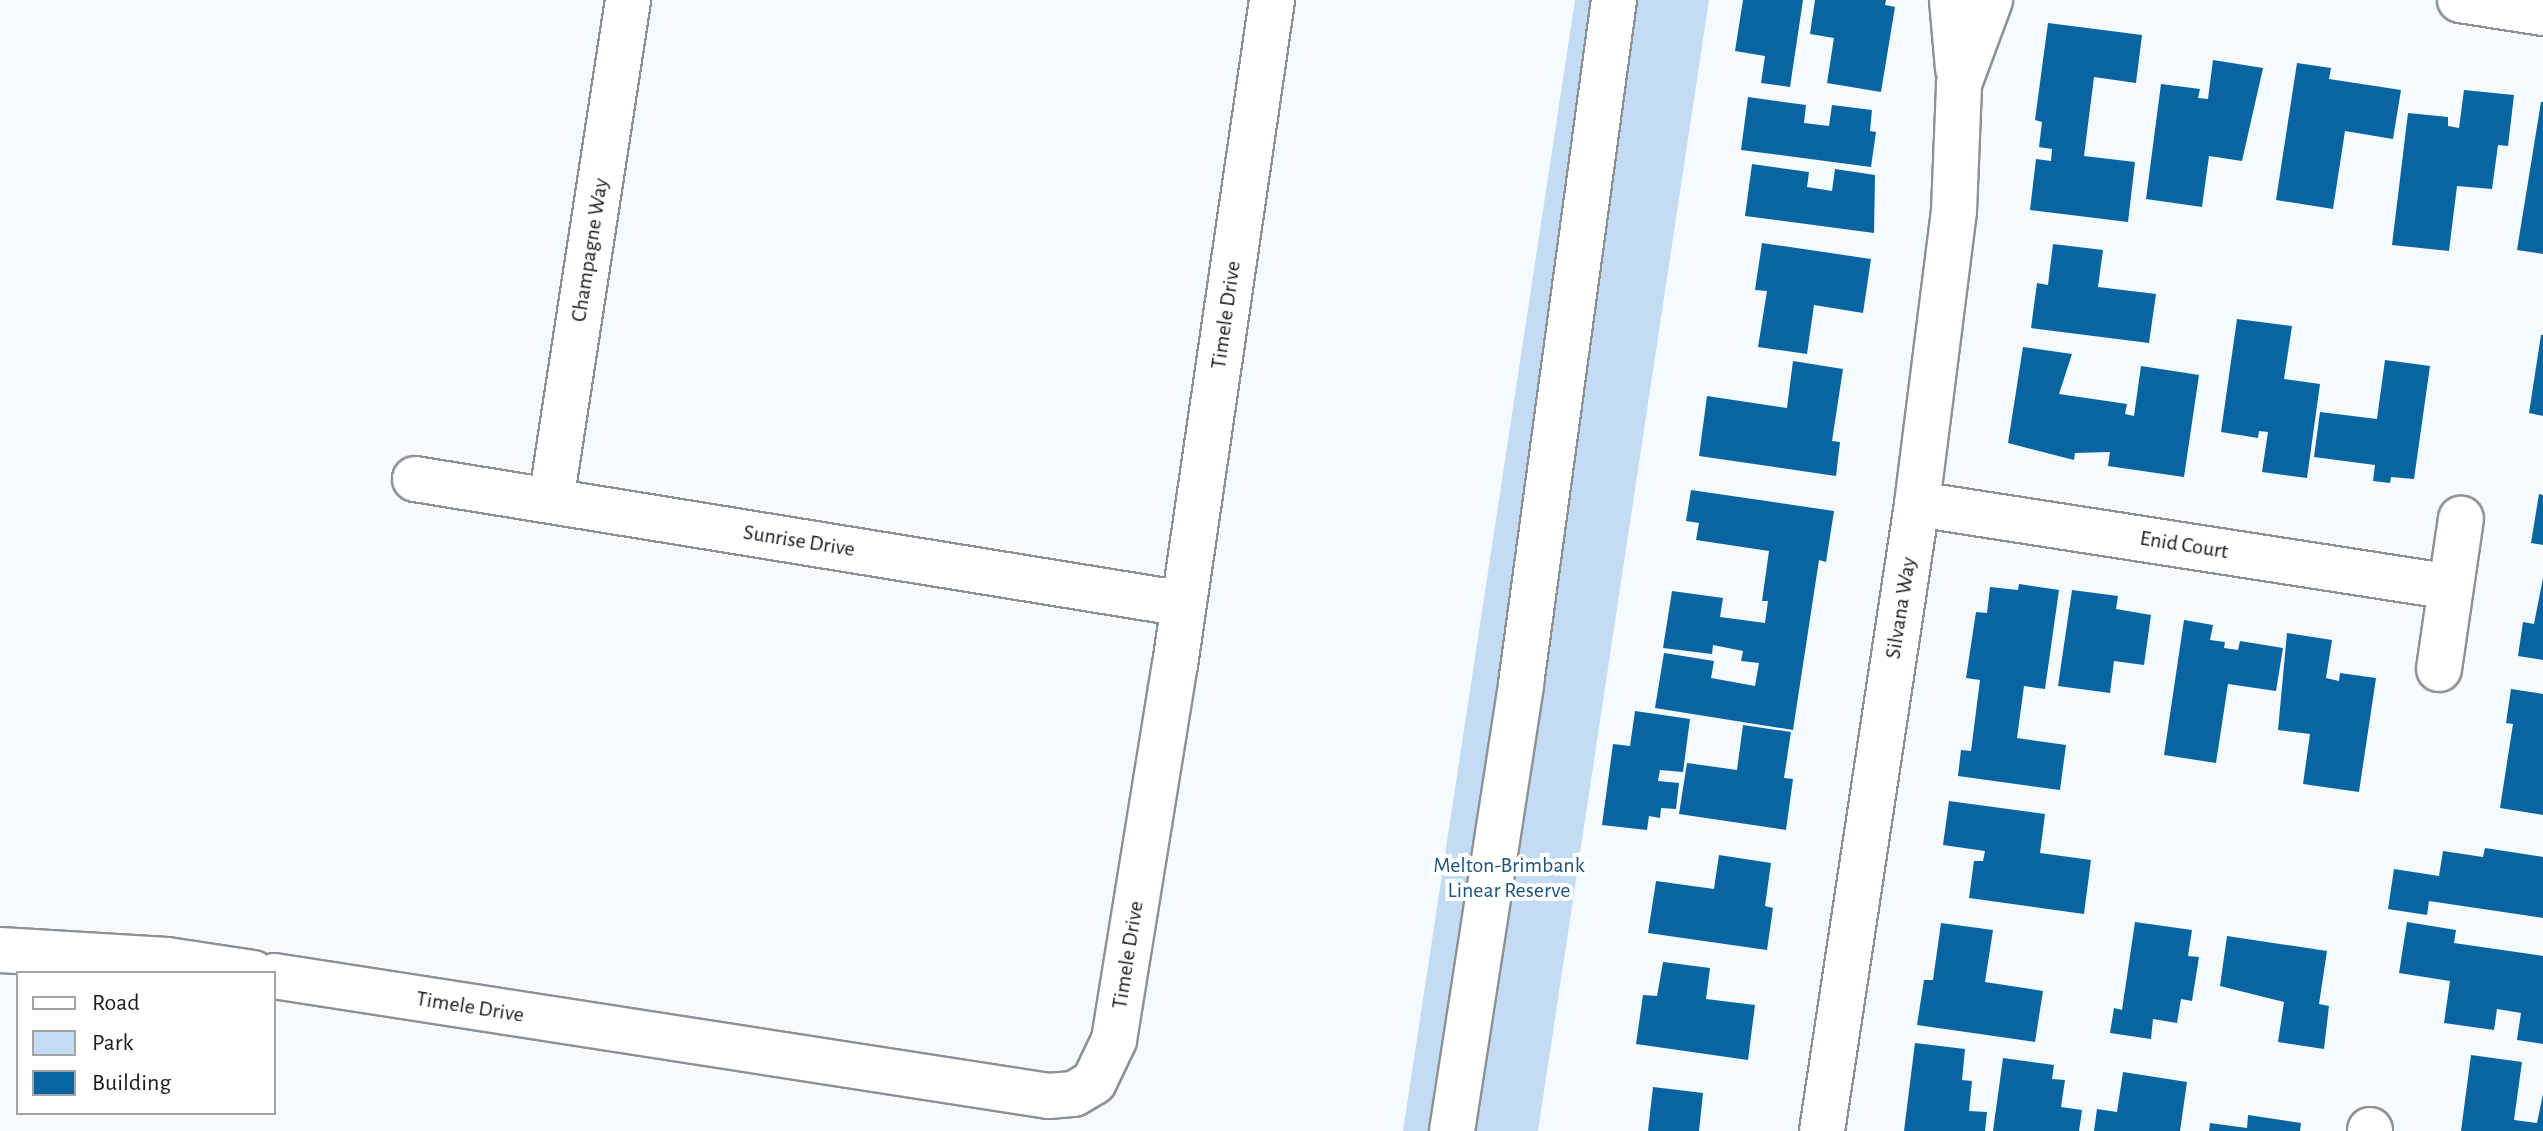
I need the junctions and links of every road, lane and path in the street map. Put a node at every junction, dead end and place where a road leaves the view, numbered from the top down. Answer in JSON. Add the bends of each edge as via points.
{"nodes":[{"id":1,"x":628,"y":0,"type":"edge"},
{"id":2,"x":1272,"y":0,"type":"edge"},
{"id":3,"x":1614,"y":0,"type":"edge"},
{"id":4,"x":1952,"y":0,"type":"edge"},
{"id":5,"x":1990,"y":0,"type":"edge"},
{"id":6,"x":2460,"y":0,"type":"edge"},
{"id":7,"x":2543,"y":13,"type":"edge"},
{"id":8,"x":1959,"y":84,"type":"junction"},
{"id":9,"x":415,"y":479,"type":"dead end"},
{"id":10,"x":551,"y":501,"type":"junction"},
{"id":11,"x":1917,"y":504,"type":"junction"},
{"id":12,"x":2461,"y":519,"type":"dead end"},
{"id":13,"x":2451,"y":587,"type":"junction"},
{"id":14,"x":1184,"y":604,"type":"junction"},
{"id":15,"x":2439,"y":669,"type":"dead end"},
{"id":16,"x":0,"y":950,"type":"edge"},
{"id":17,"x":240,"y":971,"type":"edge"},
{"id":18,"x":276,"y":976,"type":"edge"},
{"id":19,"x":1452,"y":1131,"type":"edge"},
{"id":20,"x":1822,"y":1131,"type":"edge"}],
"edges":[{"from":1,"to":10,"type":"street","name":"Champagne Way"},
{"from":2,"to":14,"type":"street","name":"Timele Drive"},
{"from":3,"to":19,"type":"street","via":[[1521,684]]},
{"from":4,"to":8,"type":"street","name":"Silvana Way"},
{"from":5,"to":8,"type":"street","name":"Silvana Way"},
{"from":6,"to":7,"type":"street"},
{"from":8,"to":11,"type":"street","name":"Silvana Way","via":[[1954,211]]},
{"from":9,"to":10,"type":"street","name":"Sunrise Drive"},
{"from":10,"to":14,"type":"street","name":"Sunrise Drive"},
{"from":11,"to":13,"type":"street","name":"Enid Court"},
{"from":11,"to":20,"type":"street","name":"Silvana Way"},
{"from":12,"to":13,"type":"street"},
{"from":13,"to":15,"type":"street"},
{"from":14,"to":18,"type":"street","name":"Timele Drive","via":[[1114,1040],[1094,1082],[1074,1094],[1049,1096]]},
{"from":16,"to":17,"type":"street","via":[[167,960]]}]}
